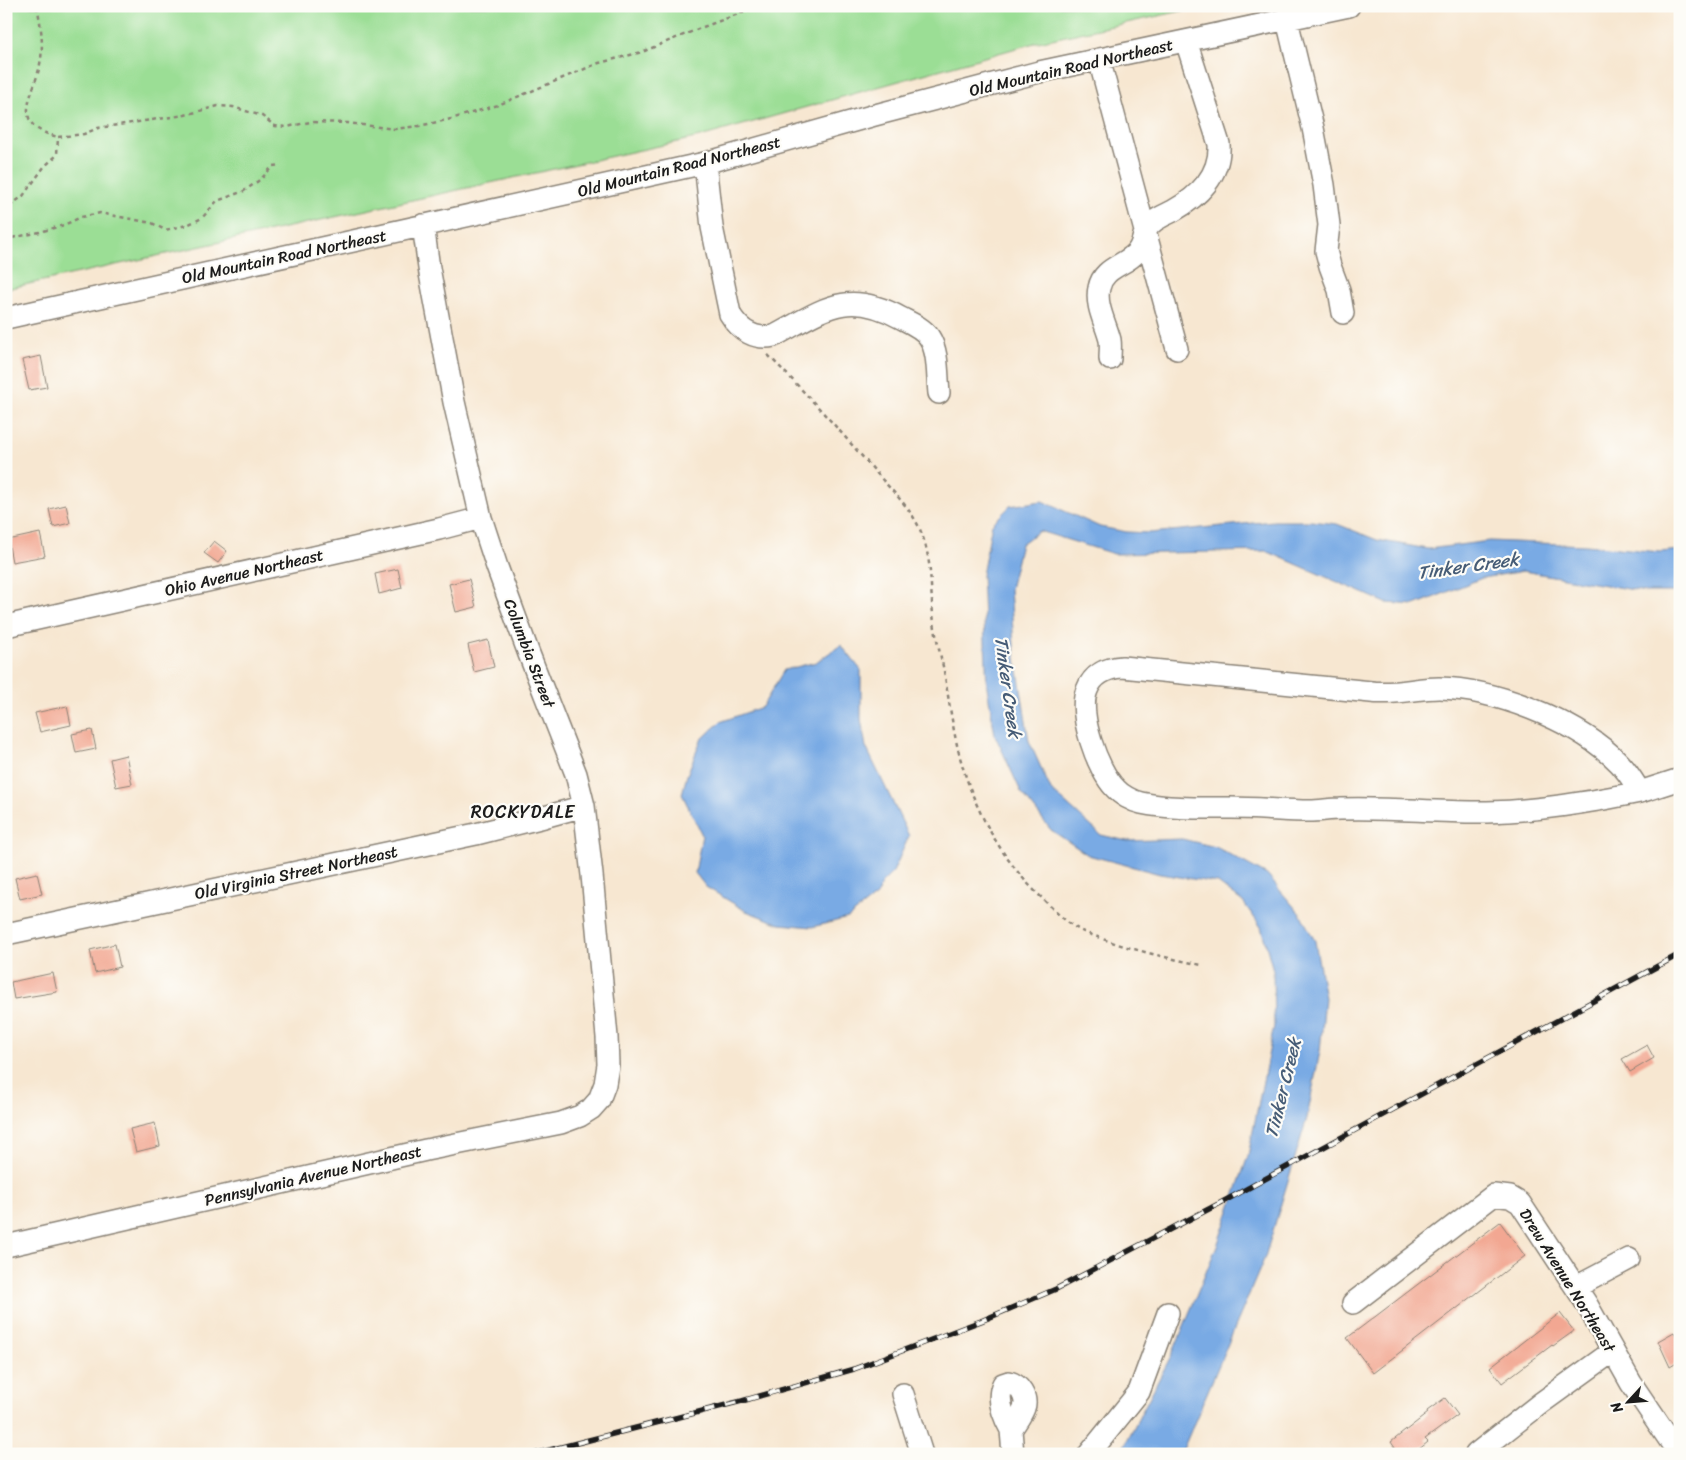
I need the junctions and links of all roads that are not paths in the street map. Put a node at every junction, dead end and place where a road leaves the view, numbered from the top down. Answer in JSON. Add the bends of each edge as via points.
{"nodes":[{"id":1,"x":1349,"y":6,"type":"edge"},
{"id":2,"x":1287,"y":20,"type":"junction"},
{"id":3,"x":1186,"y":41,"type":"junction"},
{"id":4,"x":1099,"y":59,"type":"junction"},
{"id":5,"x":705,"y":163,"type":"junction"},
{"id":6,"x":423,"y":225,"type":"junction"},
{"id":7,"x":1145,"y":231,"type":"junction"},
{"id":8,"x":1343,"y":313,"type":"dead end"},
{"id":9,"x":6,"y":318,"type":"edge"},
{"id":10,"x":1177,"y":349,"type":"dead end"},
{"id":11,"x":1110,"y":359,"type":"dead end"},
{"id":12,"x":939,"y":393,"type":"dead end"},
{"id":13,"x":481,"y":518,"type":"junction"},
{"id":14,"x":6,"y":626,"type":"edge"},
{"id":15,"x":1680,"y":779,"type":"edge"},
{"id":16,"x":1640,"y":792,"type":"junction"},
{"id":17,"x":584,"y":806,"type":"junction"},
{"id":18,"x":6,"y":934,"type":"edge"},
{"id":19,"x":605,"y":1084,"type":"joint"},
{"id":20,"x":6,"y":1246,"type":"edge"},
{"id":21,"x":1629,"y":1260,"type":"dead end"},
{"id":22,"x":1576,"y":1287,"type":"junction"},
{"id":23,"x":1353,"y":1303,"type":"dead end"},
{"id":24,"x":1168,"y":1313,"type":"dead end"},
{"id":25,"x":1613,"y":1351,"type":"junction"},
{"id":26,"x":903,"y":1394,"type":"dead end"},
{"id":27,"x":1011,"y":1430,"type":"dead end"},
{"id":28,"x":922,"y":1454,"type":"edge"},
{"id":29,"x":1013,"y":1454,"type":"edge"},
{"id":30,"x":1089,"y":1454,"type":"edge"},
{"id":31,"x":1476,"y":1454,"type":"edge"},
{"id":32,"x":1679,"y":1454,"type":"edge"}],
"edges":[{"from":1,"to":2,"type":"street","name":"Old Mountain Road Northeast"},
{"from":2,"to":3,"type":"street","name":"Old Mountain Road Northeast"},
{"from":2,"to":8,"type":"street","via":[[1324,185],[1329,225],[1326,251]]},
{"from":3,"to":4,"type":"street","name":"Old Mountain Road Northeast"},
{"from":3,"to":7,"type":"street","via":[[1219,144],[1217,166],[1200,192],[1151,222]]},
{"from":4,"to":5,"type":"street","name":"Old Mountain Road Northeast","via":[[930,100]]},
{"from":4,"to":7,"type":"street"},
{"from":5,"to":6,"type":"street","name":"Old Mountain Road Northeast"},
{"from":5,"to":12,"type":"street","via":[[712,227],[730,314],[736,324],[751,335],[764,338],[774,336],[828,307],[857,303],[873,306],[923,330],[930,338]]},
{"from":6,"to":9,"type":"street","name":"Old Mountain Road Northeast"},
{"from":6,"to":13,"type":"street","name":"Columbia Street","via":[[454,402]]},
{"from":7,"to":10,"type":"street"},
{"from":7,"to":11,"type":"street","via":[[1137,252],[1103,277],[1099,288],[1098,297],[1110,342]]},
{"from":13,"to":14,"type":"street","name":"Ohio Avenue Northeast"},
{"from":13,"to":17,"type":"street","name":"Columbia Street","via":[[576,774]]},
{"from":15,"to":16,"type":"street"},
{"from":16,"to":16,"type":"street","via":[[1539,809],[1488,812],[1157,806],[1128,798],[1106,778],[1089,736],[1084,700],[1086,690],[1100,673],[1122,667],[1376,693],[1438,688],[1463,690],[1519,703],[1545,713],[1613,756]]},
{"from":17,"to":18,"type":"street","name":"Old Virginia Street Northeast","via":[[476,834]]},
{"from":17,"to":19,"type":"street","name":"Columbia Street","via":[[607,1038]]},
{"from":19,"to":20,"type":"street","name":"Pennsylvania Avenue Northeast","via":[[592,1109],[561,1123],[426,1150]]},
{"from":21,"to":22,"type":"street"},
{"from":22,"to":23,"type":"street","name":"Drew Avenue Northeast","via":[[1520,1203],[1510,1197],[1494,1195]]},
{"from":22,"to":25,"type":"street","name":"Drew Avenue Northeast"},
{"from":24,"to":30,"type":"street","via":[[1140,1392]]},
{"from":25,"to":31,"type":"street"},
{"from":25,"to":32,"type":"street","name":"Drew Avenue Northeast"},
{"from":26,"to":28,"type":"street"},
{"from":27,"to":29,"type":"street"}]}
